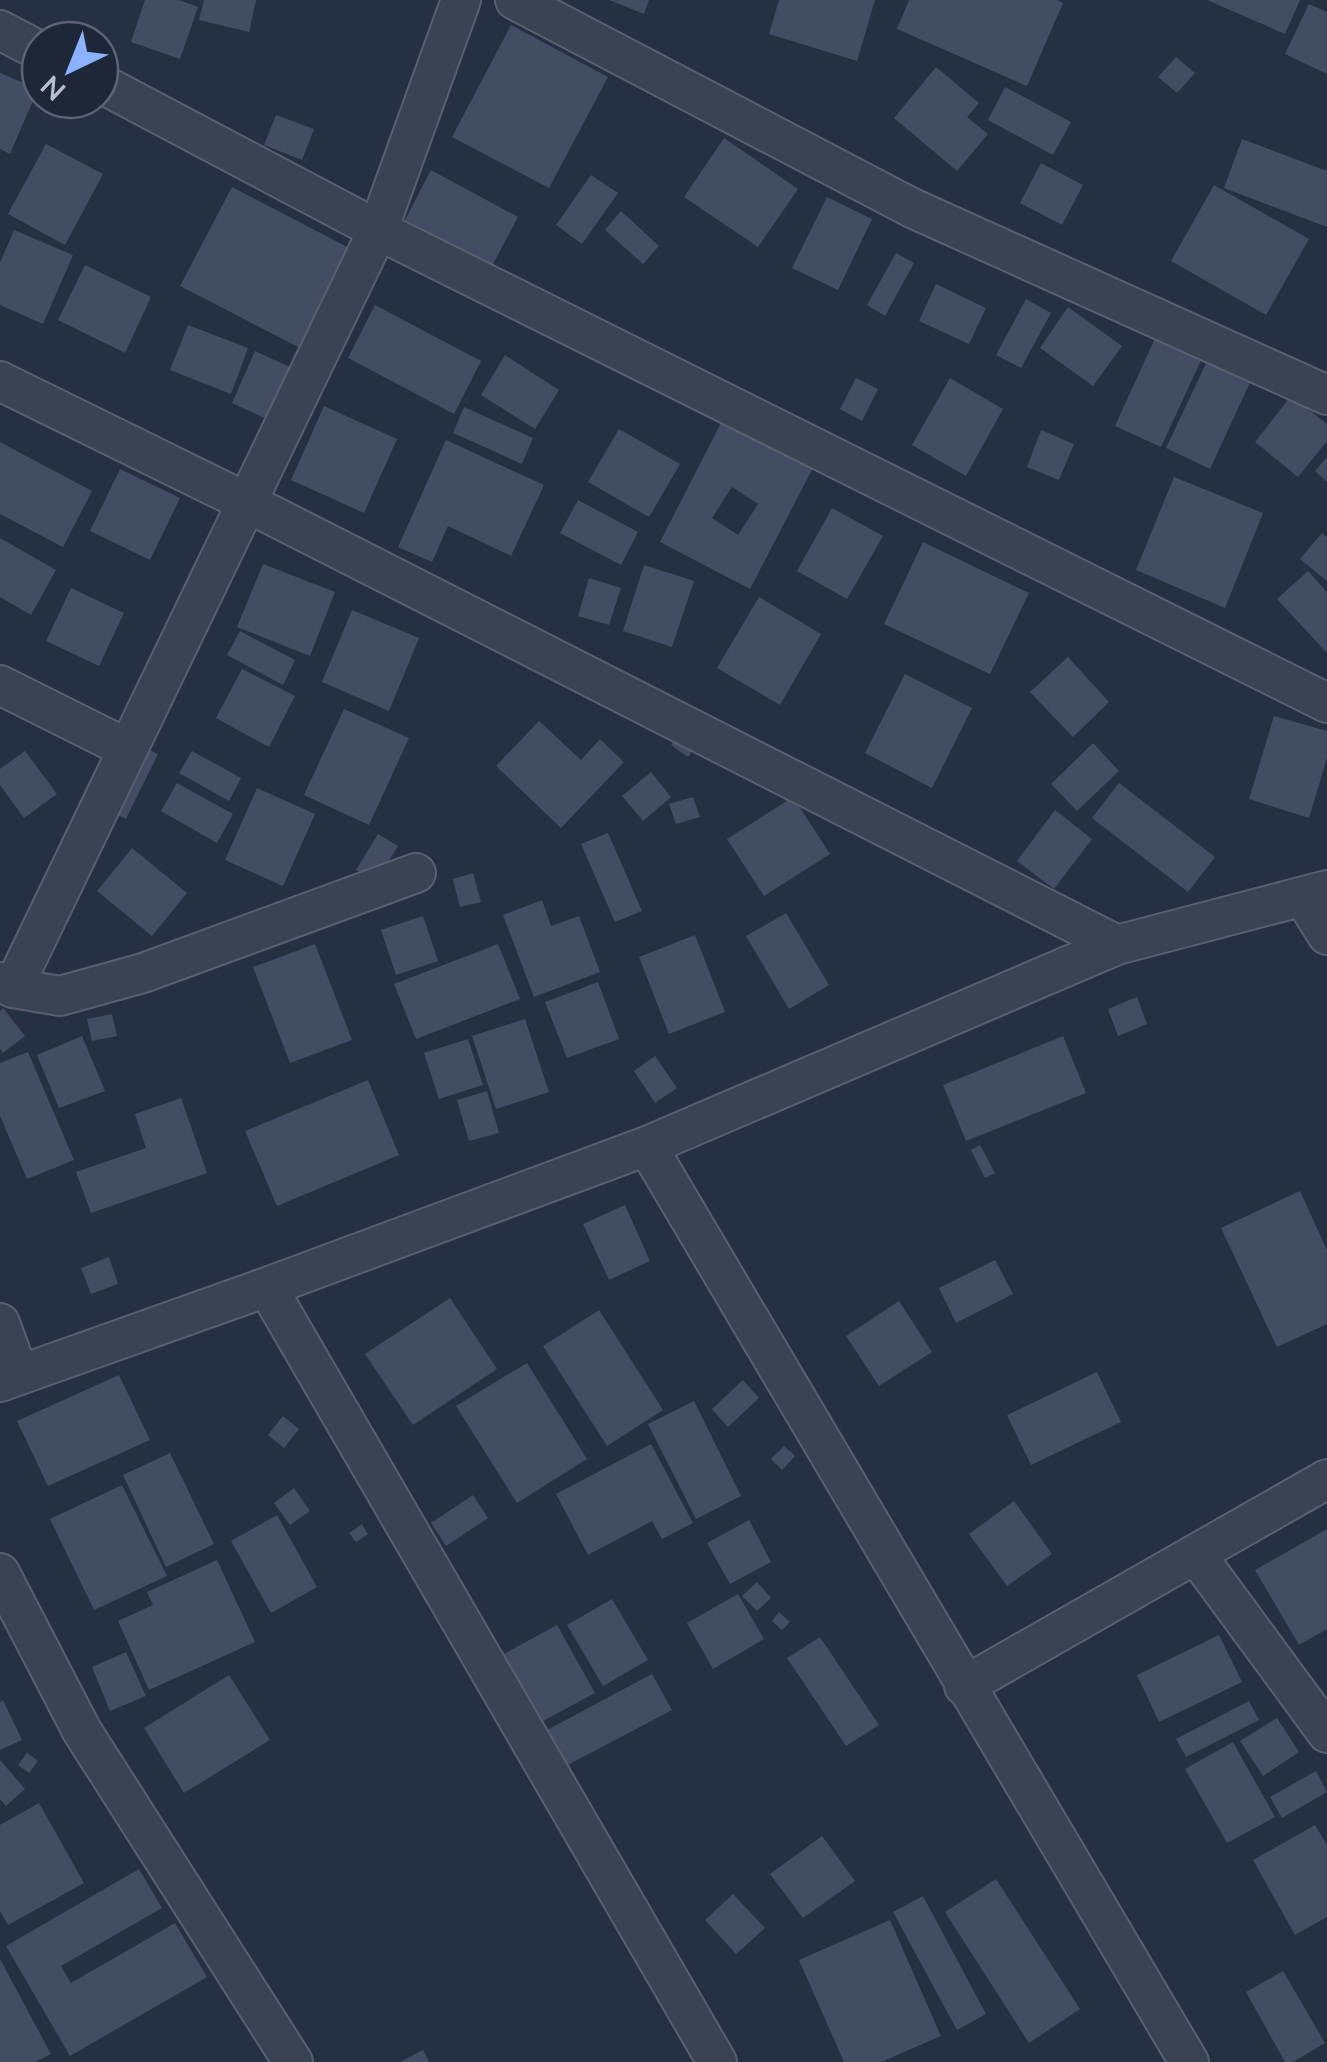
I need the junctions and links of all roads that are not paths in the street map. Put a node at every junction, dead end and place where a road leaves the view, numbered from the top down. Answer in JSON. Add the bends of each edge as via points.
{"nodes":[{"id":1,"x":461,"y":0,"type":"edge"},
{"id":2,"x":515,"y":0,"type":"edge"},
{"id":3,"x":120,"y":94,"type":"edge"},
{"id":4,"x":378,"y":230,"type":"junction"},
{"id":5,"x":0,"y":381,"type":"edge"},
{"id":6,"x":1327,"y":395,"type":"edge"},
{"id":7,"x":246,"y":502,"type":"junction"},
{"id":8,"x":0,"y":685,"type":"edge"},
{"id":9,"x":1327,"y":703,"type":"edge"},
{"id":10,"x":126,"y":748,"type":"junction"},
{"id":11,"x":416,"y":873,"type":"dead end"},
{"id":12,"x":1316,"y":894,"type":"edge"},
{"id":13,"x":1327,"y":934,"type":"edge"},
{"id":14,"x":1117,"y":945,"type":"junction"},
{"id":15,"x":6,"y":985,"type":"edge"},
{"id":16,"x":647,"y":1146,"type":"junction"},
{"id":17,"x":267,"y":1288,"type":"junction"},
{"id":18,"x":0,"y":1323,"type":"edge"},
{"id":19,"x":9,"y":1379,"type":"edge"},
{"id":20,"x":1327,"y":1479,"type":"edge"},
{"id":21,"x":1198,"y":1556,"type":"junction"},
{"id":22,"x":0,"y":1573,"type":"edge"},
{"id":23,"x":964,"y":1686,"type":"junction"},
{"id":24,"x":1327,"y":1732,"type":"edge"},
{"id":25,"x":293,"y":2062,"type":"edge"},
{"id":26,"x":716,"y":2062,"type":"edge"},
{"id":27,"x":1188,"y":2062,"type":"edge"}],
"edges":[{"from":1,"to":4,"type":"street"},
{"from":2,"to":6,"type":"street","via":[[912,208]]},
{"from":3,"to":4,"type":"street"},
{"from":4,"to":7,"type":"street"},
{"from":4,"to":9,"type":"street"},
{"from":5,"to":7,"type":"street"},
{"from":7,"to":10,"type":"street"},
{"from":7,"to":14,"type":"street"},
{"from":8,"to":10,"type":"street"},
{"from":10,"to":15,"type":"street"},
{"from":11,"to":15,"type":"street","via":[[143,973],[60,996]]},
{"from":12,"to":13,"type":"street"},
{"from":12,"to":14,"type":"street"},
{"from":14,"to":16,"type":"street"},
{"from":16,"to":17,"type":"street"},
{"from":16,"to":23,"type":"street"},
{"from":17,"to":19,"type":"street"},
{"from":17,"to":26,"type":"street"},
{"from":18,"to":19,"type":"street"},
{"from":20,"to":21,"type":"street"},
{"from":21,"to":23,"type":"street"},
{"from":21,"to":24,"type":"street"},
{"from":22,"to":25,"type":"street","via":[[82,1731]]},
{"from":23,"to":27,"type":"street"}]}
